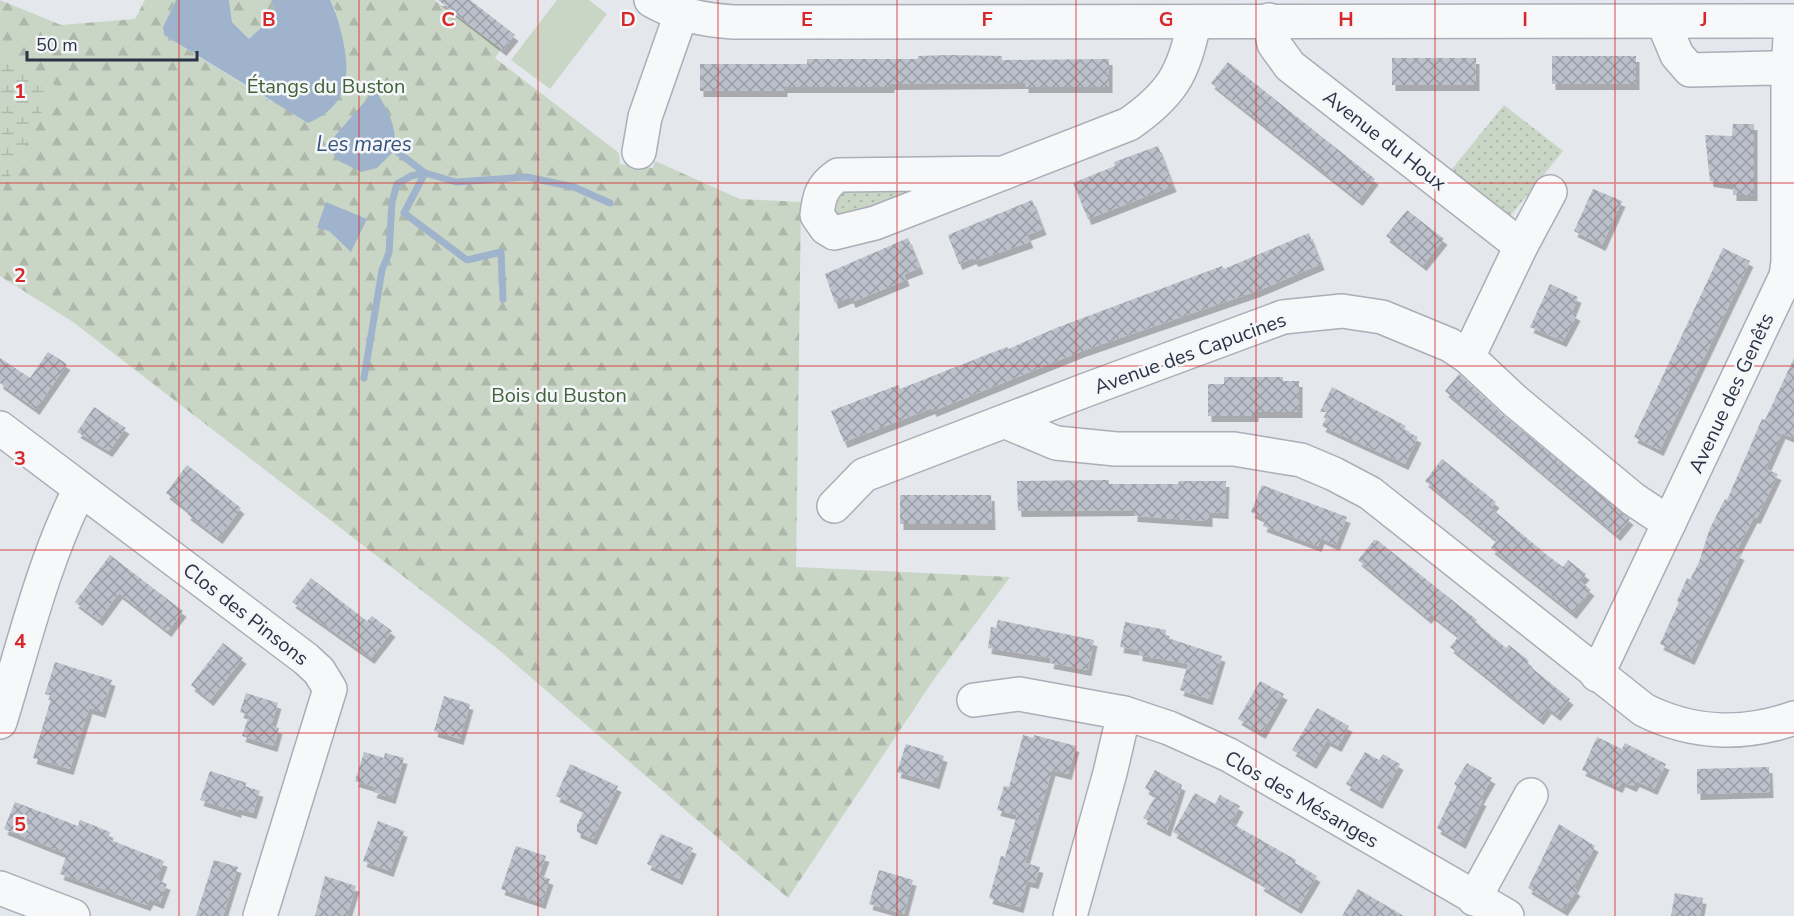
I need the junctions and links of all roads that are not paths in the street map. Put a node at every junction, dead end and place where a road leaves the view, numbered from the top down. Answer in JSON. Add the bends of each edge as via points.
{"nodes":[{"id":1,"x":651,"y":0,"type":"edge"},
{"id":2,"x":1363,"y":11,"type":"edge"},
{"id":3,"x":681,"y":14,"type":"junction"},
{"id":4,"x":1269,"y":20,"type":"junction"},
{"id":5,"x":1793,"y":21,"type":"edge"},
{"id":6,"x":1663,"y":22,"type":"junction"},
{"id":7,"x":1194,"y":23,"type":"junction"},
{"id":8,"x":1791,"y":72,"type":"edge"},
{"id":9,"x":639,"y":152,"type":"dead end"},
{"id":10,"x":1004,"y":172,"type":"junction"},
{"id":11,"x":1550,"y":192,"type":"dead end"},
{"id":12,"x":1521,"y":246,"type":"junction"},
{"id":13,"x":1791,"y":262,"type":"edge"},
{"id":14,"x":1468,"y":357,"type":"junction"},
{"id":15,"x":1006,"y":422,"type":"junction"},
{"id":16,"x":0,"y":428,"type":"edge"},
{"id":17,"x":80,"y":489,"type":"junction"},
{"id":18,"x":834,"y":506,"type":"dead end"},
{"id":19,"x":1669,"y":523,"type":"junction"},
{"id":20,"x":1598,"y":675,"type":"junction"},
{"id":21,"x":974,"y":700,"type":"dead end"},
{"id":22,"x":1124,"y":713,"type":"junction"},
{"id":23,"x":1794,"y":718,"type":"edge"},
{"id":24,"x":0,"y":722,"type":"edge"},
{"id":25,"x":1531,"y":795,"type":"dead end"},
{"id":26,"x":0,"y":888,"type":"edge"},
{"id":27,"x":1474,"y":899,"type":"junction"},
{"id":28,"x":73,"y":916,"type":"edge"},
{"id":29,"x":260,"y":916,"type":"edge"},
{"id":30,"x":1070,"y":916,"type":"edge"},
{"id":31,"x":1507,"y":916,"type":"edge"}],
"edges":[{"from":1,"to":3,"type":"street"},
{"from":2,"to":4,"type":"street"},
{"from":2,"to":6,"type":"street"},
{"from":3,"to":7,"type":"street","via":[[734,22]]},
{"from":3,"to":9,"type":"street","via":[[645,117]]},
{"from":4,"to":7,"type":"street"},
{"from":4,"to":12,"type":"street","name":"Avenue du Houx","via":[[1274,44],[1290,66]]},
{"from":5,"to":6,"type":"street"},
{"from":5,"to":8,"type":"street","name":"Avenue des Genêts"},
{"from":6,"to":8,"type":"street","via":[[1677,55],[1690,70],[1772,68]]},
{"from":7,"to":10,"type":"street","via":[[1187,59],[1171,87],[1152,108],[1129,124]]},
{"from":8,"to":13,"type":"street","name":"Avenue des Genêts"},
{"from":10,"to":10,"type":"street","via":[[838,175],[826,184],[817,215],[834,233],[875,223]]},
{"from":11,"to":12,"type":"street"},
{"from":12,"to":14,"type":"street"},
{"from":13,"to":19,"type":"street","name":"Avenue des Genêts"},
{"from":14,"to":15,"type":"street","name":"Avenue des Capucines","via":[[1430,335],[1382,318],[1342,311],[1301,314],[1224,338]]},
{"from":14,"to":19,"type":"street","name":"Avenue des Capucines","via":[[1633,499]]},
{"from":15,"to":18,"type":"street","name":"Avenue des Capucines","via":[[864,475]]},
{"from":15,"to":20,"type":"street","via":[[1056,443],[1234,449],[1300,460],[1334,474],[1370,493]]},
{"from":16,"to":17,"type":"street","name":"Clos des Pinsons"},
{"from":17,"to":24,"type":"street","via":[[51,556]]},
{"from":17,"to":29,"type":"street","name":"Clos des Pinsons","via":[[306,659],[330,689]]},
{"from":19,"to":20,"type":"street","name":"Avenue des Genêts"},
{"from":20,"to":23,"type":"street","via":[[1644,710],[1689,726],[1736,731]]},
{"from":21,"to":22,"type":"street","name":"Clos des Mésanges","via":[[1019,694]]},
{"from":22,"to":27,"type":"street","name":"Clos des Mésanges","via":[[1229,755]]},
{"from":22,"to":30,"type":"street"},
{"from":25,"to":27,"type":"street"},
{"from":26,"to":28,"type":"street"},
{"from":27,"to":31,"type":"street","name":"Clos des Mésanges"}]}
